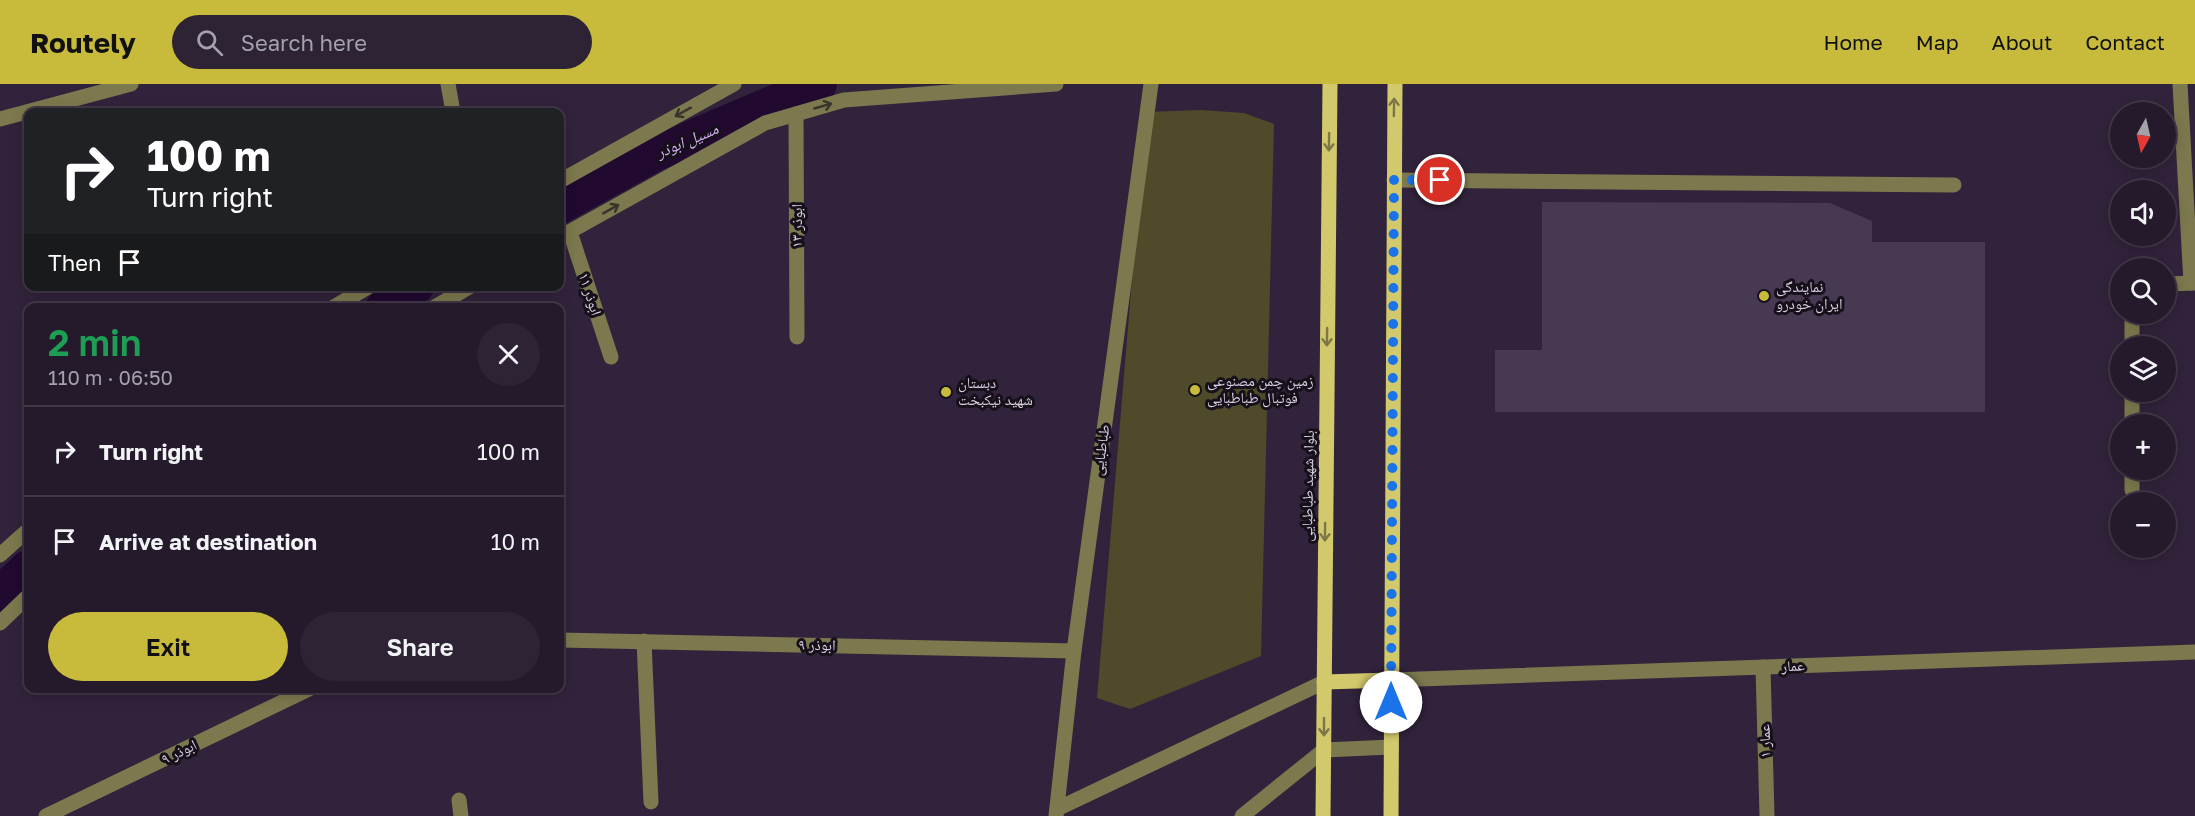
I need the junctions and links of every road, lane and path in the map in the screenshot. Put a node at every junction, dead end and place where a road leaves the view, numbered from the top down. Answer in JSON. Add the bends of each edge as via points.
{"nodes":[{"id":1,"x":131,"y":84,"type":"edge"},
{"id":2,"x":448,"y":84,"type":"edge"},
{"id":3,"x":734,"y":84,"type":"edge"},
{"id":4,"x":1056,"y":84,"type":"edge"},
{"id":5,"x":1151,"y":84,"type":"edge"},
{"id":6,"x":1330,"y":84,"type":"edge"},
{"id":7,"x":1395,"y":84,"type":"edge"},
{"id":8,"x":2180,"y":84,"type":"edge"},
{"id":9,"x":106,"y":87,"type":"edge"},
{"id":10,"x":36,"y":108,"type":"edge"},
{"id":11,"x":452,"y":108,"type":"edge"},
{"id":12,"x":24,"y":112,"type":"edge"},
{"id":13,"x":796,"y":114,"type":"junction"},
{"id":14,"x":0,"y":119,"type":"edge"},
{"id":15,"x":564,"y":179,"type":"edge"},
{"id":16,"x":1394,"y":180,"type":"junction"},
{"id":17,"x":1954,"y":185,"type":"dead end"},
{"id":18,"x":565,"y":235,"type":"edge"},
{"id":19,"x":2193,"y":283,"type":"edge"},
{"id":20,"x":2176,"y":284,"type":"edge"},
{"id":21,"x":361,"y":291,"type":"edge"},
{"id":22,"x":462,"y":291,"type":"edge"},
{"id":23,"x":341,"y":303,"type":"edge"},
{"id":24,"x":442,"y":303,"type":"edge"},
{"id":25,"x":797,"y":337,"type":"dead end"},
{"id":26,"x":611,"y":357,"type":"dead end"},
{"id":27,"x":2132,"y":480,"type":"edge"},
{"id":28,"x":2132,"y":490,"type":"dead end"},
{"id":29,"x":24,"y":534,"type":"edge"},
{"id":30,"x":0,"y":555,"type":"edge"},
{"id":31,"x":24,"y":600,"type":"edge"},
{"id":32,"x":0,"y":622,"type":"edge"},
{"id":33,"x":564,"y":640,"type":"edge"},
{"id":34,"x":644,"y":641,"type":"junction"},
{"id":35,"x":1074,"y":651,"type":"junction"},
{"id":36,"x":2195,"y":652,"type":"edge"},
{"id":37,"x":1763,"y":667,"type":"junction"},
{"id":38,"x":1391,"y":680,"type":"junction"},
{"id":39,"x":1324,"y":682,"type":"junction"},
{"id":40,"x":301,"y":693,"type":"edge"},
{"id":41,"x":1391,"y":747,"type":"junction"},
{"id":42,"x":1324,"y":750,"type":"junction"},
{"id":43,"x":459,"y":800,"type":"dead end"},
{"id":44,"x":651,"y":802,"type":"dead end"},
{"id":45,"x":1056,"y":812,"type":"edge"},
{"id":46,"x":46,"y":816,"type":"edge"},
{"id":47,"x":461,"y":816,"type":"edge"},
{"id":48,"x":1242,"y":816,"type":"edge"},
{"id":49,"x":1323,"y":816,"type":"edge"},
{"id":50,"x":1391,"y":816,"type":"edge"},
{"id":51,"x":1767,"y":816,"type":"edge"}],
"edges":[{"from":1,"to":9,"type":"street"},
{"from":2,"to":11,"type":"street"},
{"from":3,"to":15,"type":"street","one_way":true},
{"from":13,"to":4,"type":"street","one_way":true,"via":[[844,100]]},
{"from":5,"to":35,"type":"street","name":"طباطبایی"},
{"from":6,"to":39,"type":"main road","name":"بلوار شهید طباطبایی","one_way":true},
{"from":16,"to":7,"type":"main road","one_way":true},
{"from":8,"to":19,"type":"street"},
{"from":9,"to":10,"type":"street"},
{"from":12,"to":14,"type":"street"},
{"from":18,"to":13,"type":"street","one_way":true,"via":[[765,123]]},
{"from":13,"to":25,"type":"street","name":"ابوذر ۱۳"},
{"from":16,"to":17,"type":"street"},
{"from":16,"to":38,"type":"main road"},
{"from":18,"to":26,"type":"street","name":"ابوذر ۱۱"},
{"from":19,"to":20,"type":"street"},
{"from":21,"to":23,"type":"street"},
{"from":22,"to":24,"type":"street"},
{"from":27,"to":28,"type":"street"},
{"from":29,"to":30,"type":"street"},
{"from":31,"to":32,"type":"street"},
{"from":33,"to":34,"type":"street","name":"ابوذر ۹"},
{"from":34,"to":35,"type":"street","name":"ابوذر ۹"},
{"from":34,"to":44,"type":"street"},
{"from":35,"to":45,"type":"street","name":"طباطبایی"},
{"from":36,"to":37,"type":"street","name":"عمار"},
{"from":37,"to":38,"type":"street","name":"عمار"},
{"from":37,"to":51,"type":"street","name":"عمار ۱"},
{"from":38,"to":39,"type":"main road"},
{"from":38,"to":41,"type":"main road"},
{"from":39,"to":42,"type":"main road","name":"بلوار شهید طباطبایی","one_way":true},
{"from":39,"to":45,"type":"street"},
{"from":40,"to":46,"type":"street","name":"ابوذر ۹"},
{"from":41,"to":42,"type":"street"},
{"from":41,"to":50,"type":"main road"},
{"from":42,"to":48,"type":"street"},
{"from":42,"to":49,"type":"main road","name":"بلوار شهید طباطبایی"},
{"from":43,"to":47,"type":"street"}]}
